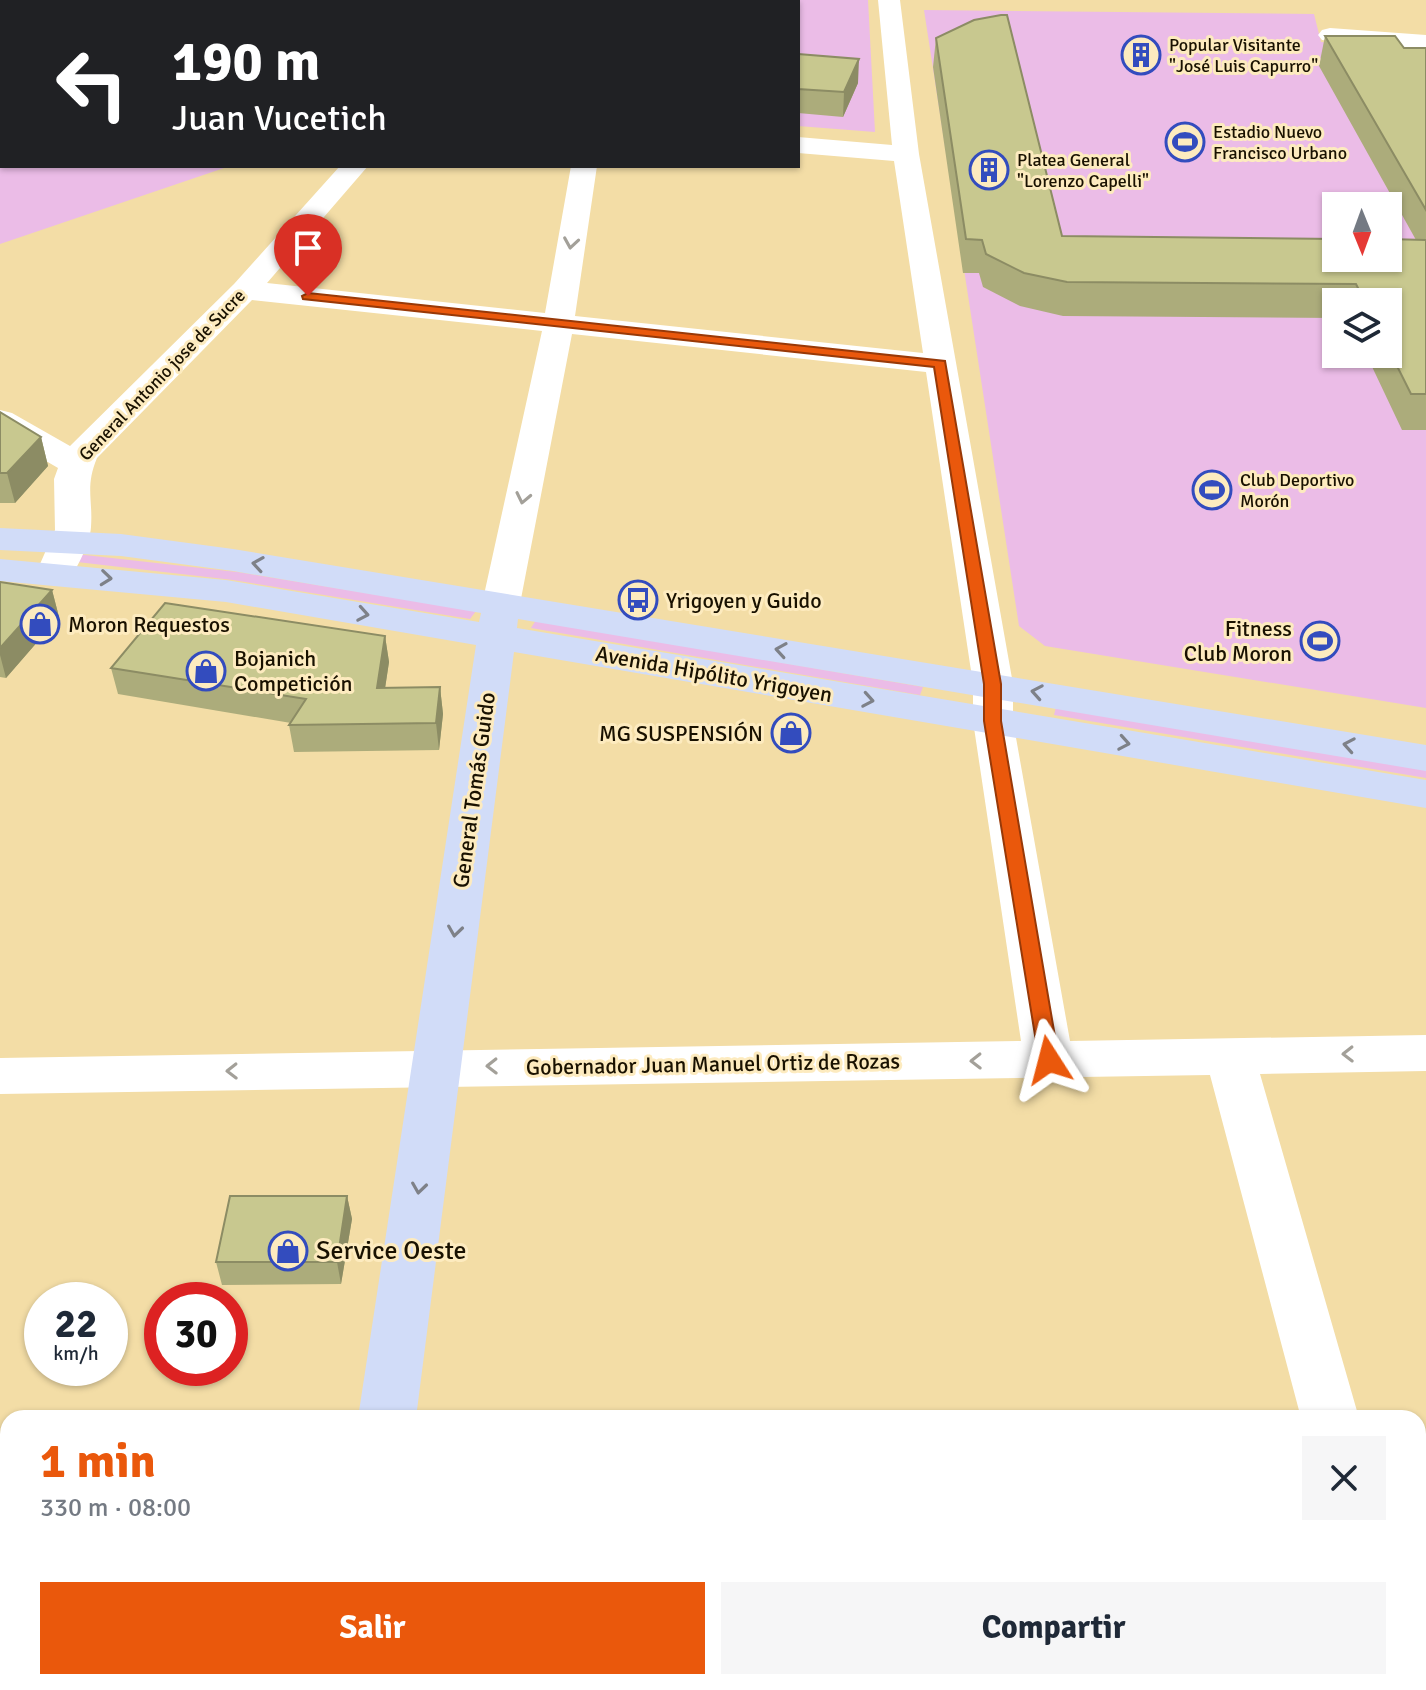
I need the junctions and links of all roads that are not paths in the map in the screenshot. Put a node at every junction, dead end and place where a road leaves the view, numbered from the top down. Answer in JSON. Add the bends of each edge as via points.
{"nodes":[{"id":1,"x":889,"y":0,"type":"edge"},
{"id":2,"x":1330,"y":35,"type":"edge"},
{"id":3,"x":1426,"y":42,"type":"edge"},
{"id":4,"x":800,"y":145,"type":"edge"},
{"id":5,"x":906,"y":154,"type":"junction"},
{"id":6,"x":353,"y":168,"type":"edge"},
{"id":7,"x":584,"y":168,"type":"edge"},
{"id":8,"x":245,"y":290,"type":"junction"},
{"id":9,"x":559,"y":322,"type":"junction"},
{"id":10,"x":940,"y":364,"type":"junction"},
{"id":11,"x":0,"y":420,"type":"edge"},
{"id":12,"x":75,"y":463,"type":"junction"},
{"id":13,"x":0,"y":539,"type":"edge"},
{"id":14,"x":63,"y":557,"type":"junction"},
{"id":15,"x":0,"y":570,"type":"edge"},
{"id":16,"x":498,"y":620,"type":"junction"},
{"id":17,"x":993,"y":703,"type":"junction"},
{"id":18,"x":1426,"y":758,"type":"edge"},
{"id":19,"x":1426,"y":794,"type":"edge"},
{"id":20,"x":1426,"y":1053,"type":"edge"},
{"id":21,"x":1230,"y":1057,"type":"junction"},
{"id":22,"x":1049,"y":1060,"type":"junction"},
{"id":23,"x":436,"y":1067,"type":"junction"},
{"id":24,"x":0,"y":1076,"type":"edge"},
{"id":25,"x":388,"y":1410,"type":"edge"},
{"id":26,"x":1328,"y":1410,"type":"edge"}],
"edges":[{"from":1,"to":5,"type":"street"},
{"from":2,"to":3,"type":"street"},
{"from":4,"to":5,"type":"street"},
{"from":5,"to":10,"type":"street"},
{"from":6,"to":8,"type":"street","name":"General Antonio jose de Sucre"},
{"from":7,"to":9,"type":"street","name":"General Tomás Guido","one_way":true},
{"from":8,"to":9,"type":"street"},
{"from":8,"to":12,"type":"street","name":"General Antonio jose de Sucre"},
{"from":9,"to":10,"type":"street"},
{"from":9,"to":16,"type":"street","name":"General Tomás Guido","one_way":true},
{"from":10,"to":17,"type":"street"},
{"from":11,"to":12,"type":"street"},
{"from":12,"to":14,"type":"street","name":"General Antonio jose de Sucre","via":[[74,519]]},
{"from":13,"to":14,"type":"main road","name":"Avenida Hipólito Yrigoyen"},
{"from":14,"to":15,"type":"main road","name":"Avenida Hipólito Yrigoyen"},
{"from":14,"to":16,"type":"main road","name":"Avenida Hipólito Yrigoyen","via":[[226,591]]},
{"from":16,"to":17,"type":"main road","name":"Avenida Hipólito Yrigoyen"},
{"from":16,"to":23,"type":"main road","name":"General Tomás Guido","one_way":true},
{"from":18,"to":17,"type":"main road","name":"Avenida Hipólito Yrigoyen","one_way":true},
{"from":17,"to":19,"type":"main road","name":"Avenida Hipólito Yrigoyen","one_way":true},
{"from":17,"to":22,"type":"street"},
{"from":20,"to":21,"type":"street","name":"Gobernador Juan Manuel Ortiz de Rozas","one_way":true},
{"from":21,"to":22,"type":"street","name":"Gobernador Juan Manuel Ortiz de Rozas"},
{"from":21,"to":26,"type":"street"},
{"from":22,"to":23,"type":"street","name":"Gobernador Juan Manuel Ortiz de Rozas","one_way":true},
{"from":23,"to":24,"type":"street","name":"Gobernador Juan Manuel Ortiz de Rozas","one_way":true},
{"from":23,"to":25,"type":"main road","name":"General Tomás Guido","one_way":true}]}
